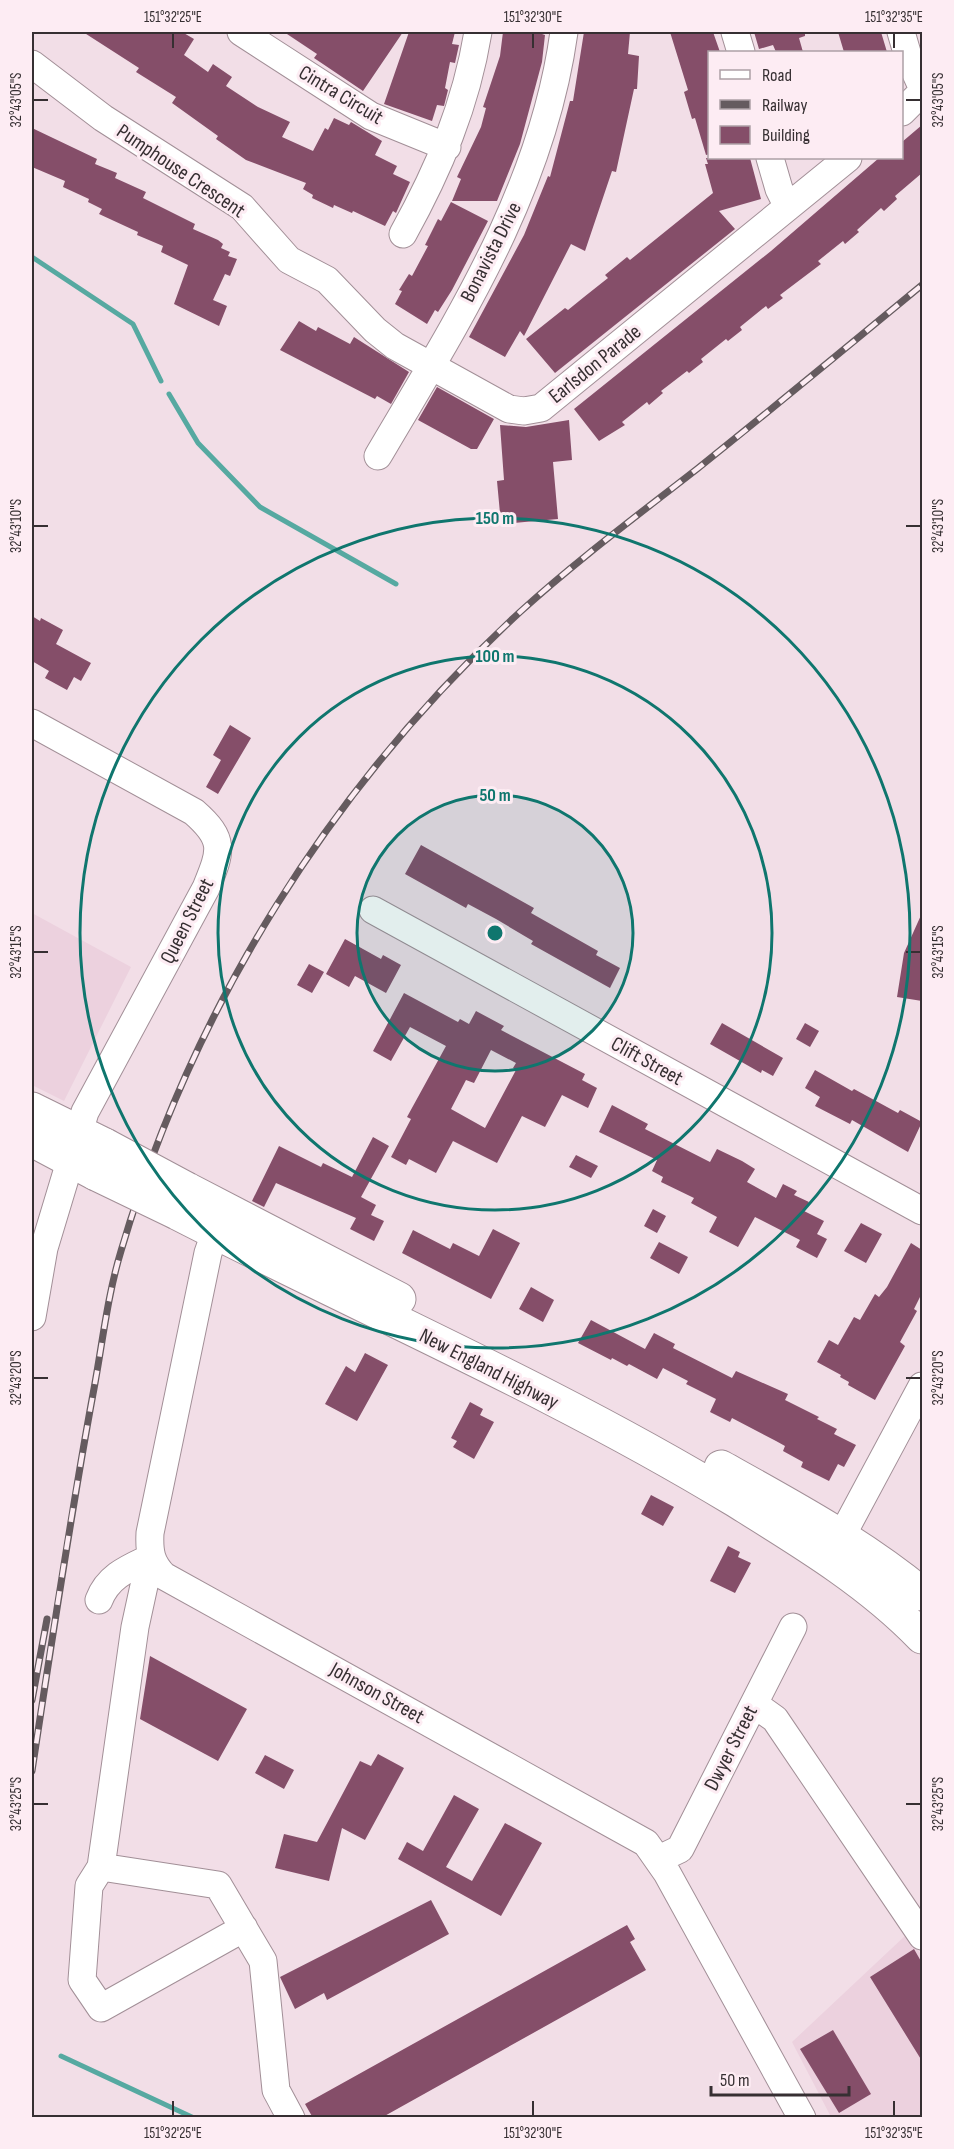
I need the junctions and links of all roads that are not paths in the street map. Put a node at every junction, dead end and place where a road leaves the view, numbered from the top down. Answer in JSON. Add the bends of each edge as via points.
{"nodes":[{"id":1,"x":241,"y":32,"type":"edge"},
{"id":2,"x":478,"y":32,"type":"edge"},
{"id":3,"x":564,"y":32,"type":"edge"},
{"id":4,"x":735,"y":32,"type":"edge"},
{"id":5,"x":902,"y":32,"type":"edge"},
{"id":6,"x":741,"y":51,"type":"edge"},
{"id":7,"x":32,"y":64,"type":"edge"},
{"id":8,"x":922,"y":89,"type":"edge"},
{"id":9,"x":903,"y":111,"type":"edge"},
{"id":10,"x":447,"y":147,"type":"junction"},
{"id":11,"x":770,"y":159,"type":"edge"},
{"id":12,"x":847,"y":159,"type":"edge"},
{"id":13,"x":787,"y":205,"type":"junction"},
{"id":14,"x":403,"y":234,"type":"dead end"},
{"id":15,"x":327,"y":280,"type":"joint"},
{"id":16,"x":432,"y":365,"type":"junction"},
{"id":17,"x":378,"y":456,"type":"dead end"},
{"id":18,"x":32,"y":723,"type":"edge"},
{"id":19,"x":373,"y":910,"type":"dead end"},
{"id":20,"x":32,"y":1109,"type":"edge"},
{"id":21,"x":32,"y":1140,"type":"edge"},
{"id":22,"x":88,"y":1153,"type":"junction"},
{"id":23,"x":922,"y":1211,"type":"edge"},
{"id":24,"x":220,"y":1220,"type":"junction"},
{"id":25,"x":32,"y":1317,"type":"edge"},
{"id":26,"x":922,"y":1386,"type":"edge"},
{"id":27,"x":835,"y":1548,"type":"junction"},
{"id":28,"x":150,"y":1557,"type":"junction"},
{"id":29,"x":922,"y":1594,"type":"edge"},
{"id":30,"x":99,"y":1600,"type":"dead end"},
{"id":31,"x":793,"y":1627,"type":"dead end"},
{"id":32,"x":922,"y":1637,"type":"edge"},
{"id":33,"x":754,"y":1704,"type":"junction"},
{"id":34,"x":659,"y":1859,"type":"junction"},
{"id":35,"x":101,"y":1867,"type":"junction"},
{"id":36,"x":244,"y":1928,"type":"junction"},
{"id":37,"x":922,"y":1936,"type":"edge"},
{"id":38,"x":291,"y":2118,"type":"edge"},
{"id":39,"x":802,"y":2118,"type":"edge"}],
"edges":[{"from":1,"to":10,"type":"street","name":"Cintra Circuit","via":[[371,116]]},
{"from":2,"to":10,"type":"street","via":[[465,98]]},
{"from":3,"to":16,"type":"street","name":"Bonavista Drive","via":[[549,111],[533,164],[506,227]]},
{"from":4,"to":6,"type":"street"},
{"from":5,"to":8,"type":"street"},
{"from":7,"to":15,"type":"street","name":"Pumphouse Crescent","via":[[103,118],[242,207],[289,260]]},
{"from":8,"to":9,"type":"street"},
{"from":10,"to":14,"type":"street"},
{"from":11,"to":13,"type":"street"},
{"from":12,"to":13,"type":"street","name":"Earlsdon Parade"},
{"from":13,"to":16,"type":"street","name":"Earlsdon Parade","via":[[541,408],[509,409]]},
{"from":15,"to":16,"type":"street","name":"Earlsdon Parade","via":[[375,330],[395,346]]},
{"from":16,"to":17,"type":"street","name":"Bonavista Drive"},
{"from":18,"to":22,"type":"street","name":"Queen Street","via":[[194,812],[214,831],[217,841],[214,868],[206,888],[85,1113]]},
{"from":19,"to":23,"type":"street","name":"Clift Street"},
{"from":20,"to":22,"type":"highway","name":"New England Highway"},
{"from":21,"to":22,"type":"highway","name":"New England Highway"},
{"from":22,"to":24,"type":"highway","name":"New England Highway","bridge":true},
{"from":22,"to":25,"type":"street","via":[[44,1248]]},
{"from":24,"to":27,"type":"highway","name":"New England Highway","via":[[716,1464]]},
{"from":24,"to":28,"type":"street","via":[[208,1253],[152,1522]]},
{"from":26,"to":27,"type":"street"},
{"from":27,"to":29,"type":"highway","name":"New England Highway","via":[[885,1563]]},
{"from":27,"to":32,"type":"highway","name":"New England Highway"},
{"from":28,"to":30,"type":"street","via":[[117,1574]]},
{"from":28,"to":34,"type":"street","name":"Johnson Street","via":[[164,1576],[633,1834]]},
{"from":28,"to":35,"type":"street","via":[[135,1627]]},
{"from":31,"to":33,"type":"street","name":"Dwyer Street"},
{"from":33,"to":34,"type":"street","name":"Dwyer Street","via":[[680,1849]]},
{"from":33,"to":37,"type":"street","via":[[776,1719]]},
{"from":34,"to":39,"type":"street","name":"Johnson Street"},
{"from":35,"to":36,"type":"street","via":[[218,1885]]},
{"from":35,"to":36,"type":"street","via":[[89,1886],[82,1980],[101,2008]]},
{"from":36,"to":38,"type":"street","via":[[263,1960],[276,2090]]}]}
